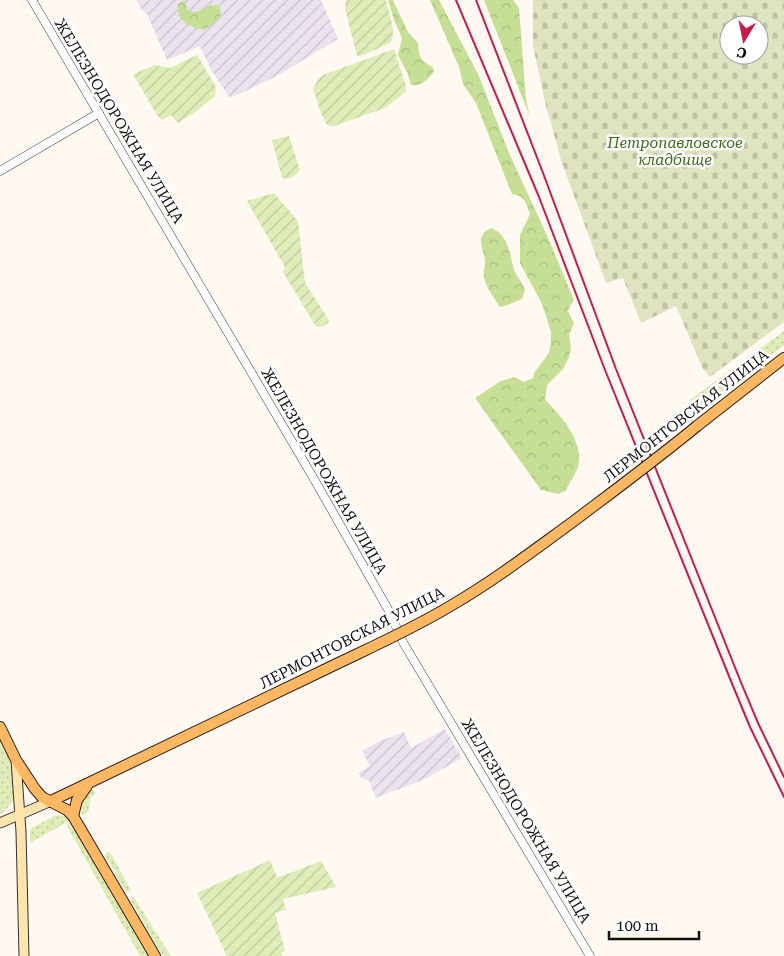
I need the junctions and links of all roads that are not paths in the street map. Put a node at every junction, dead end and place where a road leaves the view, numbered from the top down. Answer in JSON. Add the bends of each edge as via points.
{"nodes":[{"id":1,"x":32,"y":0,"type":"edge"},
{"id":2,"x":99,"y":114,"type":"junction"},
{"id":3,"x":0,"y":171,"type":"edge"},
{"id":4,"x":784,"y":358,"type":"edge"},
{"id":5,"x":0,"y":727,"type":"edge"},
{"id":6,"x":16,"y":760,"type":"junction"},
{"id":7,"x":90,"y":782,"type":"junction"},
{"id":8,"x":49,"y":802,"type":"junction"},
{"id":9,"x":20,"y":814,"type":"junction"},
{"id":10,"x":73,"y":816,"type":"junction"},
{"id":11,"x":0,"y":823,"type":"edge"},
{"id":12,"x":24,"y":956,"type":"edge"},
{"id":13,"x":155,"y":956,"type":"edge"},
{"id":14,"x":590,"y":956,"type":"edge"}],
"edges":[{"from":1,"to":2,"type":"street","name":"ЖЕЛЕЗНОДОРОЖНАЯ УЛИЦА"},
{"from":2,"to":3,"type":"street"},
{"from":2,"to":14,"type":"street","name":"ЖЕЛЕЗНОДОРОЖНАЯ УЛИЦА","via":[[329,505],[404,644]]},
{"from":4,"to":7,"type":"main road","name":"ЛЕРМОНТОВСКАЯ УЛИЦА","bridge":true,"via":[[612,493],[538,548],[452,605],[408,630]]},
{"from":5,"to":6,"type":"main road"},
{"from":6,"to":8,"type":"main road","via":[[35,789]]},
{"from":6,"to":9,"type":"main road"},
{"from":7,"to":8,"type":"main road","name":"ЛЕРМОНТОВСКАЯ УЛИЦА"},
{"from":7,"to":10,"type":"main road","via":[[79,796]]},
{"from":8,"to":9,"type":"main road","name":"ЛЕРМОНТОВСКАЯ УЛИЦА"},
{"from":8,"to":10,"type":"main road"},
{"from":9,"to":11,"type":"main road","name":"ЛЕРМОНТОВСКАЯ УЛИЦА"},
{"from":9,"to":12,"type":"main road"},
{"from":10,"to":13,"type":"main road"}]}
